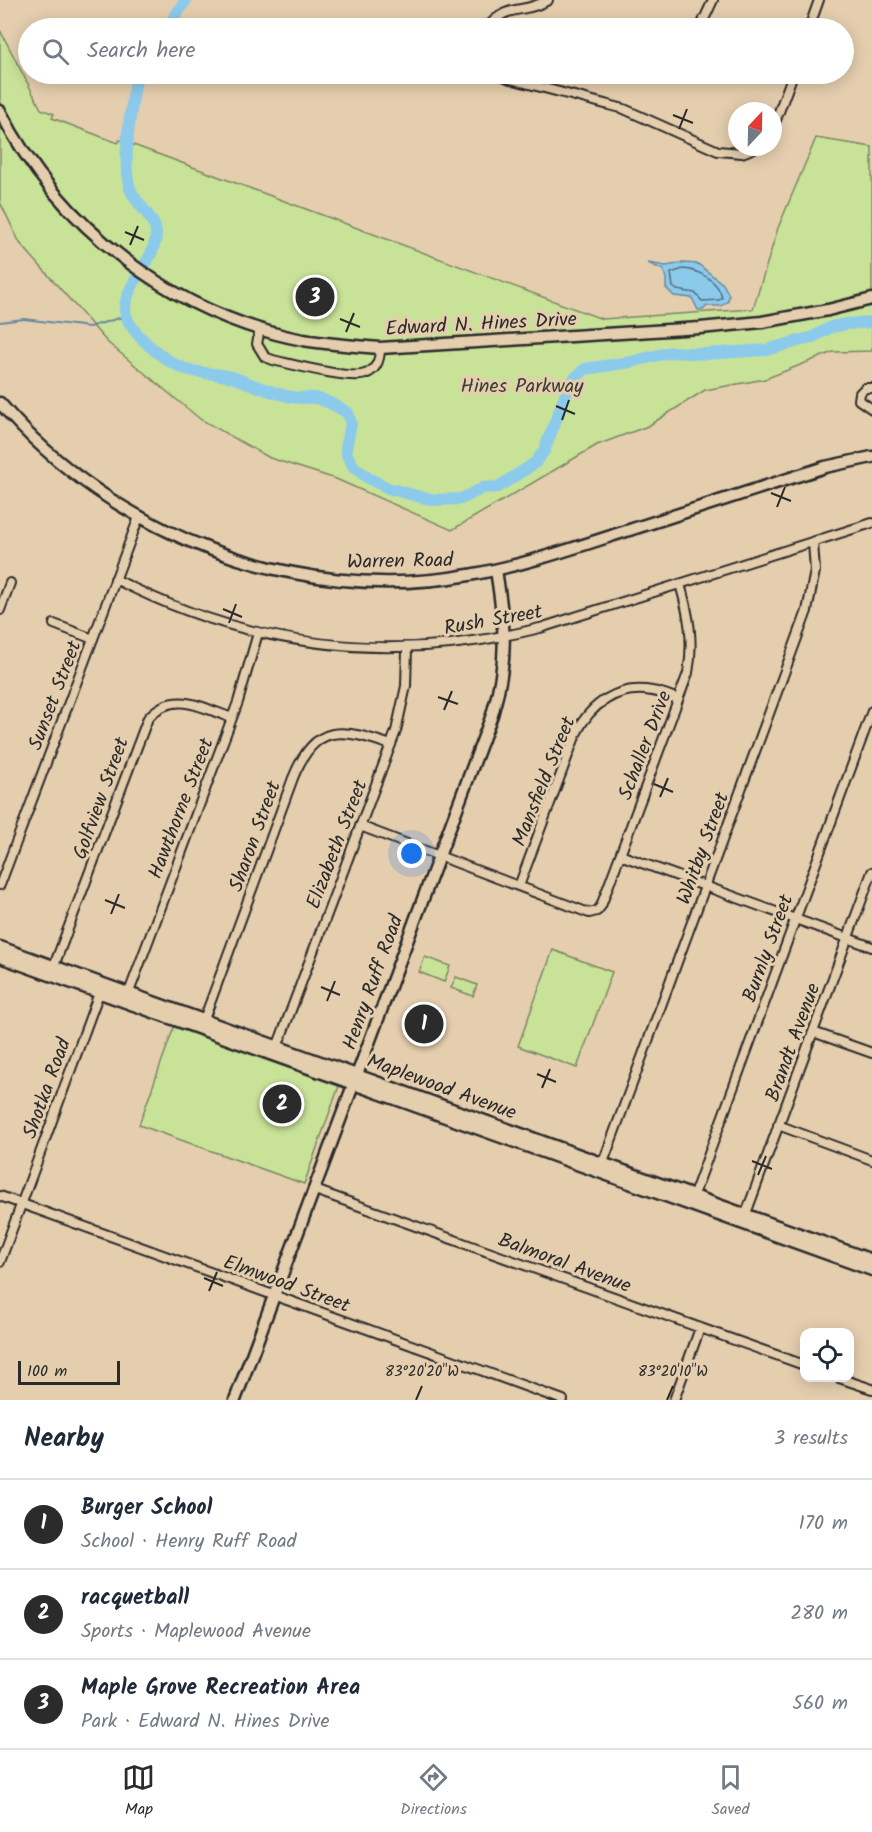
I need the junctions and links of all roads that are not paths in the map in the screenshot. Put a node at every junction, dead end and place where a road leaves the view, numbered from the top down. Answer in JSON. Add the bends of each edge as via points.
{"nodes":[{"id":1,"x":548,"y":0,"type":"edge"},
{"id":2,"x":713,"y":0,"type":"edge"},
{"id":3,"x":819,"y":0,"type":"edge"},
{"id":4,"x":495,"y":18,"type":"edge"},
{"id":5,"x":705,"y":18,"type":"edge"},
{"id":6,"x":813,"y":18,"type":"edge"},
{"id":7,"x":529,"y":84,"type":"edge"},
{"id":8,"x":789,"y":84,"type":"edge"},
{"id":9,"x":782,"y":104,"type":"edge"},
{"id":10,"x":0,"y":111,"type":"edge"},
{"id":11,"x":728,"y":152,"type":"edge"},
{"id":12,"x":872,"y":299,"type":"edge"},
{"id":13,"x":260,"y":329,"type":"junction"},
{"id":14,"x":380,"y":348,"type":"junction"},
{"id":15,"x":872,"y":388,"type":"edge"},
{"id":16,"x":0,"y":403,"type":"edge"},
{"id":17,"x":872,"y":410,"type":"edge"},
{"id":18,"x":872,"y":457,"type":"edge"},
{"id":19,"x":139,"y":517,"type":"junction"},
{"id":20,"x":872,"y":523,"type":"edge"},
{"id":21,"x":813,"y":542,"type":"junction"},
{"id":22,"x":496,"y":570,"type":"junction"},
{"id":23,"x":115,"y":579,"type":"junction"},
{"id":24,"x":10,"y":583,"type":"dead end"},
{"id":25,"x":680,"y":584,"type":"junction"},
{"id":26,"x":0,"y":610,"type":"edge"},
{"id":27,"x":54,"y":624,"type":"dead end"},
{"id":28,"x":258,"y":633,"type":"junction"},
{"id":29,"x":505,"y":637,"type":"junction"},
{"id":30,"x":93,"y":639,"type":"junction"},
{"id":31,"x":407,"y":649,"type":"junction"},
{"id":32,"x":678,"y":699,"type":"junction"},
{"id":33,"x":872,"y":711,"type":"edge"},
{"id":34,"x":232,"y":718,"type":"junction"},
{"id":35,"x":391,"y":745,"type":"junction"},
{"id":36,"x":360,"y":826,"type":"junction"},
{"id":37,"x":620,"y":855,"type":"junction"},
{"id":38,"x":438,"y":856,"type":"junction"},
{"id":39,"x":872,"y":872,"type":"edge"},
{"id":40,"x":0,"y":885,"type":"edge"},
{"id":41,"x":519,"y":886,"type":"junction"},
{"id":42,"x":705,"y":887,"type":"junction"},
{"id":43,"x":795,"y":919,"type":"junction"},
{"id":44,"x":847,"y":938,"type":"junction"},
{"id":45,"x":0,"y":947,"type":"edge"},
{"id":46,"x":872,"y":947,"type":"edge"},
{"id":47,"x":0,"y":957,"type":"edge"},
{"id":48,"x":52,"y":971,"type":"junction"},
{"id":49,"x":99,"y":993,"type":"junction"},
{"id":50,"x":127,"y":998,"type":"junction"},
{"id":51,"x":202,"y":1024,"type":"junction"},
{"id":52,"x":813,"y":1032,"type":"junction"},
{"id":53,"x":276,"y":1051,"type":"junction"},
{"id":54,"x":872,"y":1053,"type":"edge"},
{"id":55,"x":356,"y":1079,"type":"junction"},
{"id":56,"x":778,"y":1125,"type":"junction"},
{"id":57,"x":872,"y":1160,"type":"edge"},
{"id":58,"x":601,"y":1168,"type":"junction"},
{"id":59,"x":315,"y":1190,"type":"junction"},
{"id":60,"x":0,"y":1196,"type":"edge"},
{"id":61,"x":692,"y":1200,"type":"junction"},
{"id":62,"x":21,"y":1204,"type":"junction"},
{"id":63,"x":744,"y":1219,"type":"junction"},
{"id":64,"x":0,"y":1262,"type":"edge"},
{"id":65,"x":872,"y":1266,"type":"edge"},
{"id":66,"x":274,"y":1297,"type":"junction"},
{"id":67,"x":700,"y":1328,"type":"junction"},
{"id":68,"x":800,"y":1364,"type":"edge"},
{"id":69,"x":853,"y":1382,"type":"edge"},
{"id":70,"x":872,"y":1389,"type":"edge"},
{"id":71,"x":236,"y":1400,"type":"edge"},
{"id":72,"x":563,"y":1400,"type":"edge"},
{"id":73,"x":674,"y":1400,"type":"edge"}],
"edges":[{"from":1,"to":4,"type":"street"},
{"from":2,"to":5,"type":"street"},
{"from":3,"to":6,"type":"street"},
{"from":7,"to":11,"type":"street","via":[[624,109],[718,151]]},
{"from":8,"to":9,"type":"street"},
{"from":10,"to":13,"type":"street","name":"Edward N. Hines Drive","via":[[49,187],[128,262],[201,306]]},
{"from":12,"to":14,"type":"street","name":"Edward N. Hines Drive","via":[[762,322]]},
{"from":13,"to":14,"type":"street","name":"Edward N. Hines Drive","via":[[303,340]]},
{"from":13,"to":14,"type":"street","via":[[258,344],[265,357],[339,373],[363,375],[373,370]]},
{"from":15,"to":17,"type":"street","via":[[865,388],[859,400]]},
{"from":16,"to":19,"type":"street","name":"Warren Road","via":[[68,469]]},
{"from":18,"to":22,"type":"street","name":"Warren Road","via":[[825,467]]},
{"from":19,"to":22,"type":"street","name":"Warren Road","via":[[215,551],[261,566],[312,576],[408,582]]},
{"from":19,"to":23,"type":"street","name":"Sunset Street"},
{"from":20,"to":21,"type":"street","name":"Rush Street"},
{"from":21,"to":25,"type":"street","name":"Rush Street"},
{"from":21,"to":42,"type":"street","name":"Whitby Street","via":[[815,571],[807,611]]},
{"from":22,"to":29,"type":"street","name":"Henry Ruff Road"},
{"from":23,"to":28,"type":"street","name":"Rush Street","via":[[183,610]]},
{"from":23,"to":30,"type":"street","name":"Sunset Street"},
{"from":24,"to":26,"type":"street"},
{"from":25,"to":29,"type":"street","name":"Rush Street"},
{"from":25,"to":32,"type":"street","name":"Schaller Drive","via":[[690,617],[692,642],[688,673]]},
{"from":27,"to":30,"type":"street"},
{"from":28,"to":31,"type":"street","name":"Rush Street","via":[[328,645]]},
{"from":28,"to":34,"type":"street","name":"Hawthorne Street"},
{"from":29,"to":31,"type":"street","name":"Rush Street"},
{"from":29,"to":38,"type":"street","name":"Henry Ruff Road","via":[[503,670],[492,715]]},
{"from":30,"to":40,"type":"street","name":"Sunset Street"},
{"from":31,"to":35,"type":"street","name":"Elizabeth Street","via":[[404,698]]},
{"from":32,"to":37,"type":"street","name":"Schaller Drive"},
{"from":32,"to":41,"type":"street","name":"Mansfield Street","via":[[651,690],[628,691],[606,699],[587,715],[576,734]]},
{"from":33,"to":43,"type":"street","name":"Burnly Street"},
{"from":34,"to":48,"type":"street","name":"Golfview Street","via":[[180,702],[161,706],[148,718]]},
{"from":34,"to":50,"type":"street","name":"Hawthorne Street"},
{"from":35,"to":36,"type":"street","name":"Elizabeth Street"},
{"from":35,"to":51,"type":"street","name":"Sharon Street","via":[[363,734],[341,732],[321,739],[304,754]]},
{"from":36,"to":38,"type":"street"},
{"from":36,"to":53,"type":"street","name":"Elizabeth Street"},
{"from":37,"to":41,"type":"street","name":"Schaller Drive","via":[[601,906],[595,912]]},
{"from":37,"to":42,"type":"street"},
{"from":38,"to":41,"type":"street"},
{"from":38,"to":55,"type":"street","name":"Henry Ruff Road"},
{"from":39,"to":44,"type":"street","name":"Brandt Avenue"},
{"from":42,"to":43,"type":"street"},
{"from":42,"to":58,"type":"street","name":"Whitby Street"},
{"from":43,"to":44,"type":"street"},
{"from":43,"to":61,"type":"street","name":"Burnly Street"},
{"from":44,"to":46,"type":"street"},
{"from":44,"to":52,"type":"street","name":"Brandt Avenue"},
{"from":45,"to":48,"type":"street","name":"Maplewood Avenue"},
{"from":47,"to":48,"type":"street","name":"Maplewood Avenue"},
{"from":48,"to":49,"type":"street","name":"Maplewood Avenue"},
{"from":48,"to":50,"type":"street","name":"Maplewood Avenue"},
{"from":49,"to":50,"type":"street","name":"Maplewood Avenue"},
{"from":49,"to":62,"type":"street","name":"Shotka Road"},
{"from":50,"to":51,"type":"street","name":"Maplewood Avenue"},
{"from":51,"to":53,"type":"street","name":"Maplewood Avenue"},
{"from":52,"to":54,"type":"street"},
{"from":52,"to":56,"type":"street","name":"Brandt Avenue"},
{"from":53,"to":55,"type":"street","name":"Maplewood Avenue"},
{"from":55,"to":58,"type":"street","name":"Maplewood Avenue"},
{"from":55,"to":59,"type":"street","name":"Henry Ruff Road"},
{"from":56,"to":57,"type":"street"},
{"from":56,"to":63,"type":"street","name":"Brandt Avenue"},
{"from":58,"to":61,"type":"street","name":"Maplewood Avenue"},
{"from":59,"to":66,"type":"street","name":"Henry Ruff Road"},
{"from":59,"to":67,"type":"street","name":"Balmoral Avenue"},
{"from":60,"to":62,"type":"street","name":"Elmwood Street"},
{"from":61,"to":63,"type":"street","name":"Maplewood Avenue"},
{"from":62,"to":64,"type":"street","name":"Shotka Road"},
{"from":62,"to":66,"type":"street","name":"Elmwood Street"},
{"from":63,"to":65,"type":"street","name":"Maplewood Avenue"},
{"from":66,"to":71,"type":"street","name":"Henry Ruff Road"},
{"from":66,"to":72,"type":"street","name":"Elmwood Street"},
{"from":67,"to":68,"type":"street","name":"Balmoral Avenue"},
{"from":67,"to":73,"type":"street"},
{"from":69,"to":70,"type":"street"}]}
